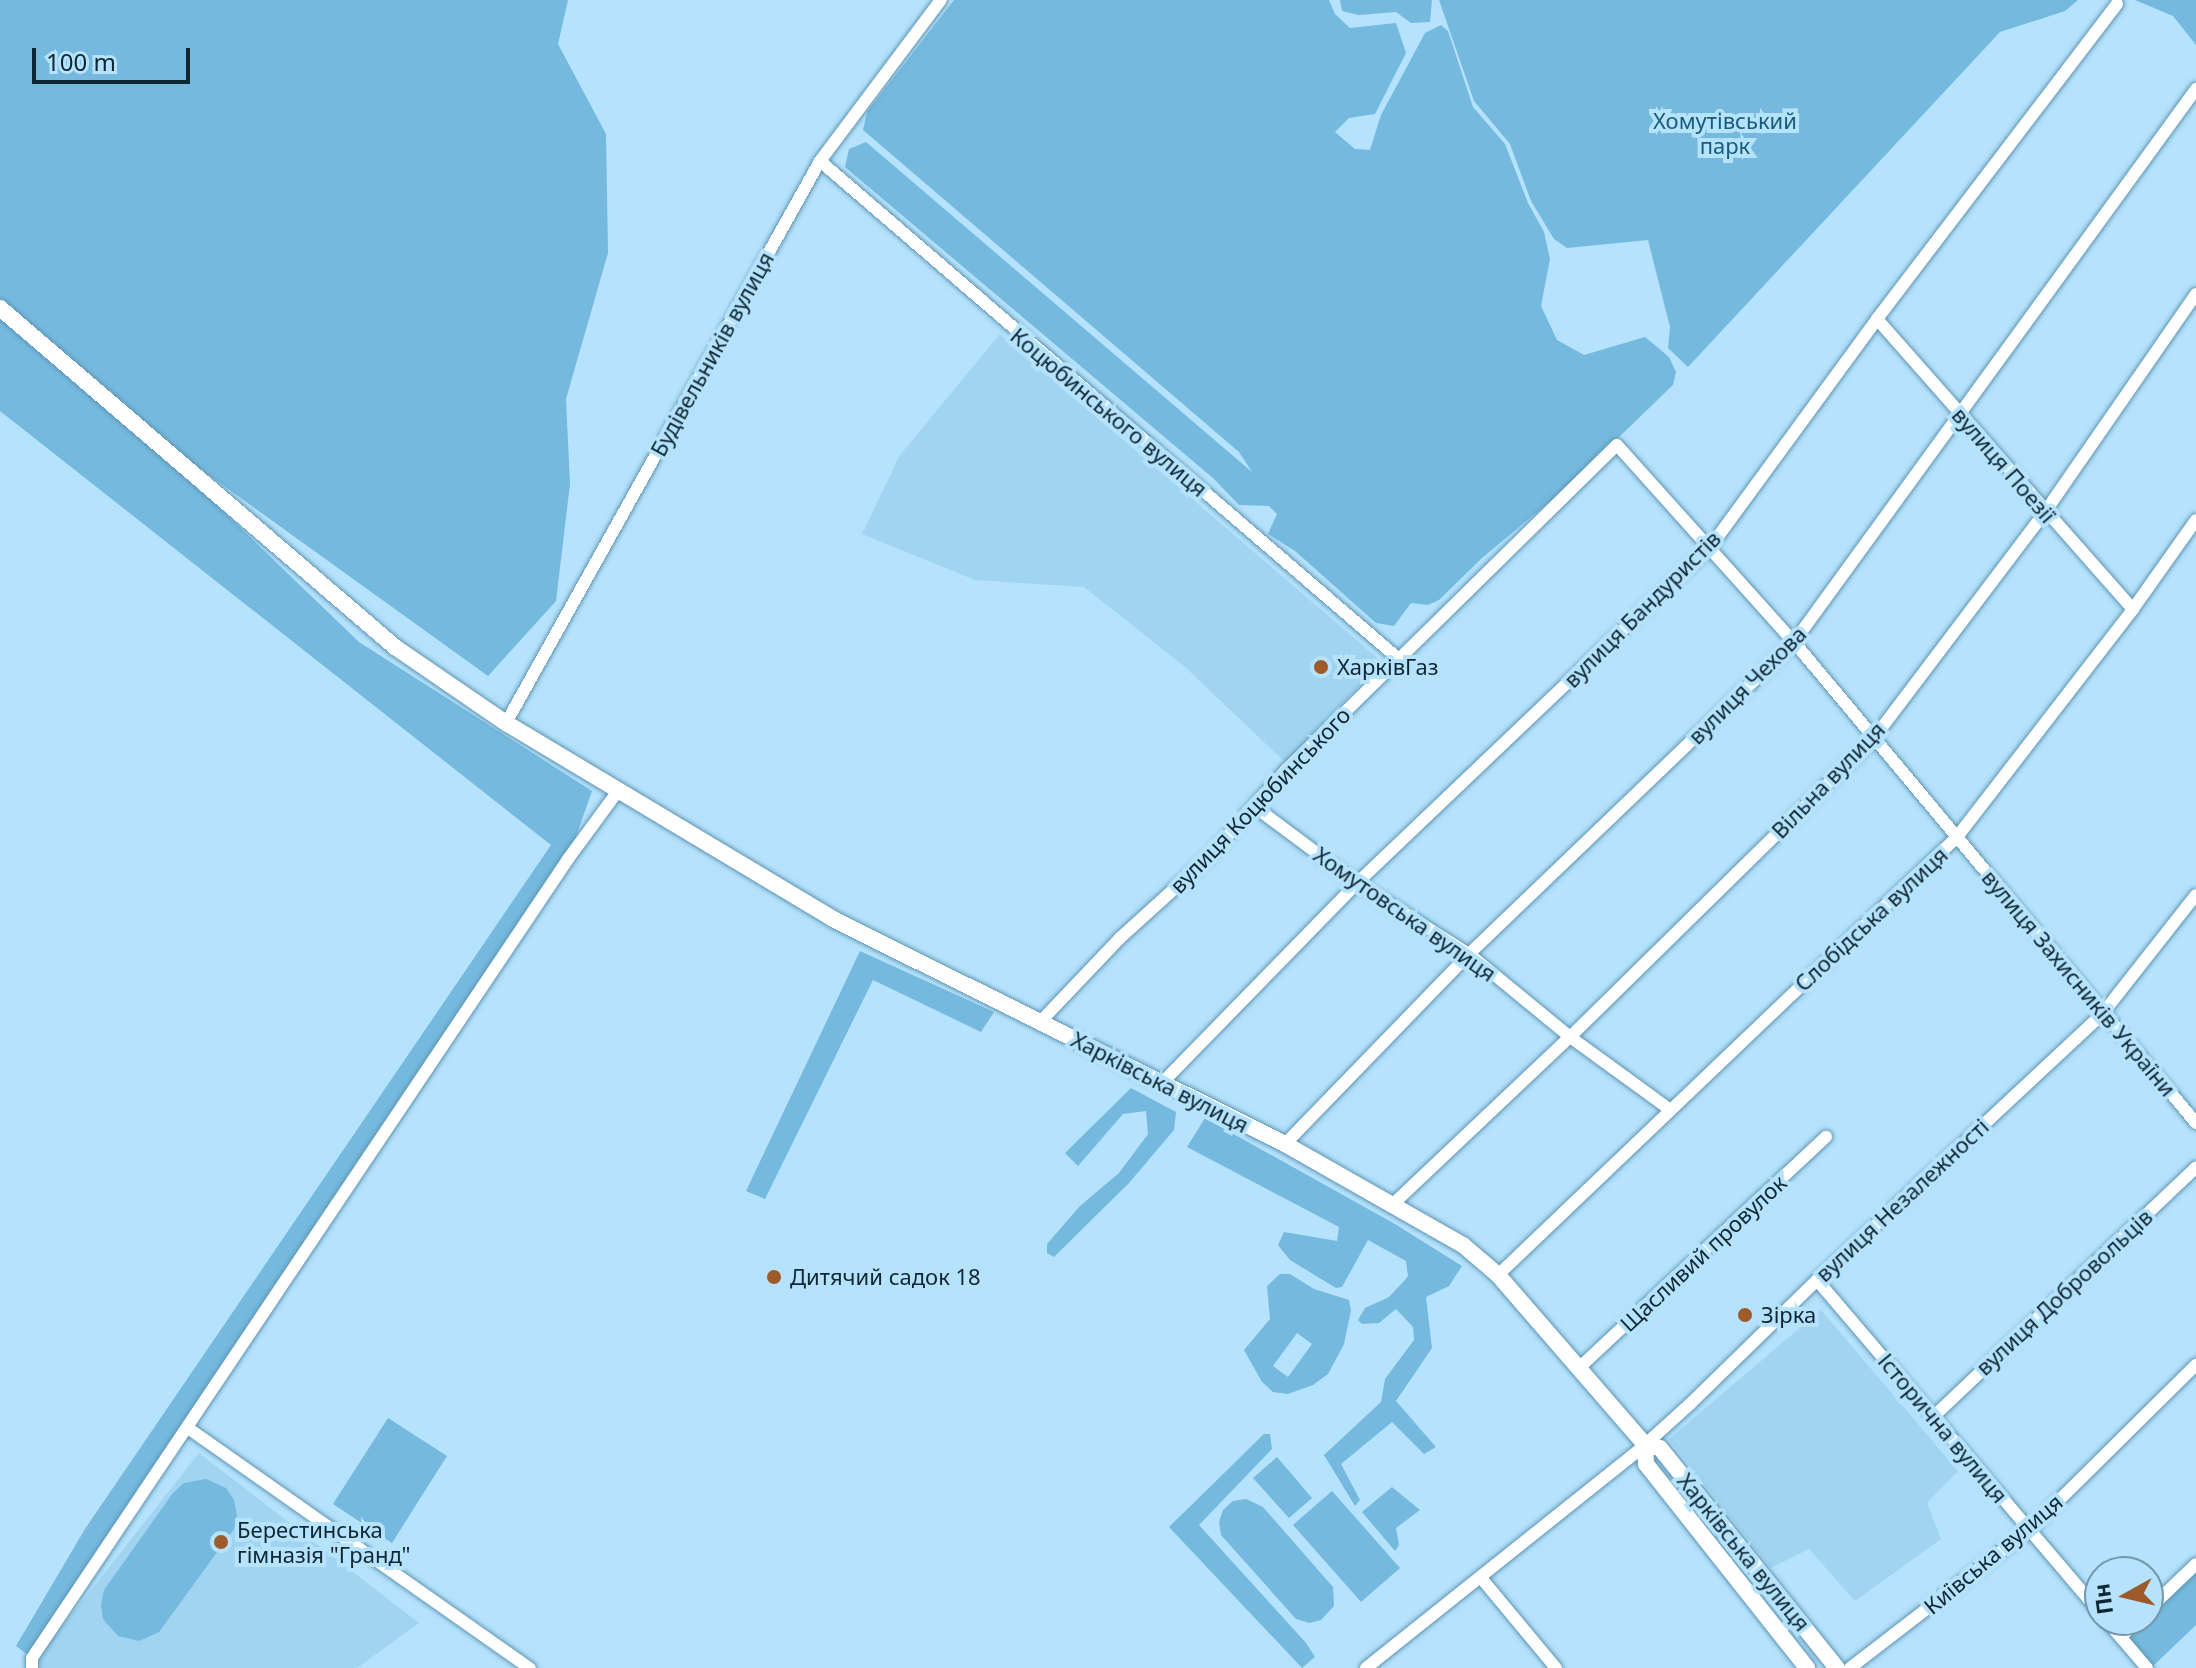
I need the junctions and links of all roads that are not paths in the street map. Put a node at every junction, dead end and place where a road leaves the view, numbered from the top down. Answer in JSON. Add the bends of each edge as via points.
{"nodes":[{"id":1,"x":941,"y":0,"type":"edge"},
{"id":2,"x":2117,"y":4,"type":"dead end"},
{"id":3,"x":2196,"y":89,"type":"edge"},
{"id":4,"x":820,"y":161,"type":"junction"},
{"id":5,"x":2196,"y":294,"type":"edge"},
{"id":6,"x":0,"y":308,"type":"edge"},
{"id":7,"x":1877,"y":319,"type":"junction"},
{"id":8,"x":1961,"y":417,"type":"junction"},
{"id":9,"x":1617,"y":445,"type":"joint"},
{"id":10,"x":2045,"y":512,"type":"junction"},
{"id":11,"x":2196,"y":520,"type":"edge"},
{"id":12,"x":1711,"y":546,"type":"junction"},
{"id":13,"x":2133,"y":609,"type":"junction"},
{"id":14,"x":1794,"y":642,"type":"junction"},
{"id":15,"x":1400,"y":660,"type":"junction"},
{"id":16,"x":506,"y":723,"type":"junction"},
{"id":17,"x":1874,"y":738,"type":"junction"},
{"id":18,"x":618,"y":791,"type":"junction"},
{"id":19,"x":1255,"y":807,"type":"junction"},
{"id":20,"x":1957,"y":837,"type":"junction"},
{"id":21,"x":1357,"y":883,"type":"junction"},
{"id":22,"x":2196,"y":895,"type":"edge"},
{"id":23,"x":1469,"y":954,"type":"junction"},
{"id":24,"x":2103,"y":1013,"type":"junction"},
{"id":25,"x":1041,"y":1021,"type":"junction"},
{"id":26,"x":1570,"y":1037,"type":"junction"},
{"id":27,"x":1162,"y":1083,"type":"junction"},
{"id":28,"x":1669,"y":1109,"type":"junction"},
{"id":29,"x":2196,"y":1123,"type":"edge"},
{"id":30,"x":1826,"y":1137,"type":"dead end"},
{"id":31,"x":1285,"y":1144,"type":"junction"},
{"id":32,"x":2196,"y":1167,"type":"edge"},
{"id":33,"x":1391,"y":1206,"type":"junction"},
{"id":34,"x":1498,"y":1275,"type":"junction"},
{"id":35,"x":1817,"y":1280,"type":"junction"},
{"id":36,"x":2196,"y":1365,"type":"edge"},
{"id":37,"x":1580,"y":1367,"type":"junction"},
{"id":38,"x":1933,"y":1417,"type":"junction"},
{"id":39,"x":188,"y":1428,"type":"junction"},
{"id":40,"x":1645,"y":1445,"type":"junction"},
{"id":41,"x":2029,"y":1530,"type":"junction"},
{"id":42,"x":2196,"y":1564,"type":"edge"},
{"id":43,"x":1482,"y":1579,"type":"junction"},
{"id":44,"x":2084,"y":1594,"type":"edge"},
{"id":45,"x":2164,"y":1595,"type":"edge"},
{"id":46,"x":2121,"y":1637,"type":"edge"},
{"id":47,"x":32,"y":1668,"type":"edge"},
{"id":48,"x":530,"y":1668,"type":"edge"},
{"id":49,"x":1366,"y":1668,"type":"edge"},
{"id":50,"x":1556,"y":1668,"type":"edge"},
{"id":51,"x":1807,"y":1668,"type":"edge"},
{"id":52,"x":1837,"y":1668,"type":"edge"},
{"id":53,"x":1850,"y":1668,"type":"edge"},
{"id":54,"x":2147,"y":1668,"type":"edge"}],
"edges":[{"from":1,"to":4,"type":"street","name":"Будівельників вулиця"},
{"from":2,"to":7,"type":"street","name":"вулиця Бандуристів"},
{"from":3,"to":8,"type":"street","name":"вулиця Чехова"},
{"from":4,"to":15,"type":"street","name":"Коцюбинського вулиця"},
{"from":4,"to":16,"type":"street","name":"Будівельників вулиця"},
{"from":5,"to":10,"type":"street","name":"Вільна вулиця"},
{"from":6,"to":16,"type":"street","name":"Харківська вулиця","via":[[395,647]]},
{"from":7,"to":8,"type":"street","name":"вулиця Поезії"},
{"from":7,"to":12,"type":"street","name":"вулиця Бандуристів"},
{"from":8,"to":10,"type":"street","name":"вулиця Поезії"},
{"from":8,"to":14,"type":"street","name":"вулиця Чехова"},
{"from":9,"to":12,"type":"street","name":"вулиця Захисників України"},
{"from":9,"to":15,"type":"street","name":"вулиця Коцюбинського"},
{"from":10,"to":13,"type":"street","name":"вулиця Поезії"},
{"from":10,"to":17,"type":"street","name":"Вільна вулиця"},
{"from":11,"to":13,"type":"street","name":"Слобідська вулиця"},
{"from":12,"to":14,"type":"street","name":"вулиця Захисників України"},
{"from":12,"to":21,"type":"street","name":"вулиця Бандуристів"},
{"from":13,"to":20,"type":"street","name":"Слобідська вулиця"},
{"from":14,"to":17,"type":"street","name":"вулиця Захисників України"},
{"from":14,"to":23,"type":"street","name":"вулиця Чехова"},
{"from":15,"to":19,"type":"street","name":"вулиця Коцюбинського"},
{"from":16,"to":18,"type":"street","name":"Харківська вулиця"},
{"from":17,"to":20,"type":"street","name":"вулиця Захисників України"},
{"from":17,"to":26,"type":"street","name":"Вільна вулиця"},
{"from":18,"to":25,"type":"street","name":"Харківська вулиця","via":[[833,919]]},
{"from":18,"to":39,"type":"street"},
{"from":19,"to":21,"type":"street","name":"Хомутовська вулиця"},
{"from":19,"to":25,"type":"street","name":"вулиця Коцюбинського"},
{"from":20,"to":24,"type":"street","name":"вулиця Захисників України"},
{"from":20,"to":28,"type":"street","name":"Слобідська вулиця"},
{"from":21,"to":23,"type":"street","name":"Хомутовська вулиця"},
{"from":21,"to":27,"type":"street","name":"вулиця Бандуристів"},
{"from":22,"to":24,"type":"street","name":"вулиця Незалежності"},
{"from":23,"to":26,"type":"street","name":"Хомутовська вулиця"},
{"from":23,"to":31,"type":"street","name":"вулиця Чехова"},
{"from":24,"to":29,"type":"street","name":"вулиця Захисників України"},
{"from":24,"to":35,"type":"street","name":"вулиця Незалежності"},
{"from":25,"to":27,"type":"street","name":"Харківська вулиця"},
{"from":26,"to":28,"type":"street","name":"Хомутовська вулиця"},
{"from":26,"to":33,"type":"street","name":"Вільна вулиця"},
{"from":27,"to":31,"type":"street","name":"Харківська вулиця"},
{"from":28,"to":34,"type":"street","name":"Слобідська вулиця"},
{"from":30,"to":37,"type":"street","name":"Щасливий провулок"},
{"from":31,"to":33,"type":"street","name":"Харківська вулиця"},
{"from":32,"to":38,"type":"street","name":"вулиця Добровольців"},
{"from":33,"to":34,"type":"street","name":"Харківська вулиця","via":[[1463,1245]]},
{"from":34,"to":37,"type":"street","name":"Харківська вулиця"},
{"from":35,"to":38,"type":"street","name":"Історична вулиця"},
{"from":35,"to":40,"type":"street","name":"вулиця Незалежності"},
{"from":36,"to":41,"type":"street","name":"Київська вулиця"},
{"from":37,"to":40,"type":"street","name":"Харківська вулиця"},
{"from":38,"to":41,"type":"street","name":"Історична вулиця"},
{"from":39,"to":47,"type":"street","via":[[32,1658]]},
{"from":39,"to":48,"type":"street"},
{"from":40,"to":43,"type":"street","name":"вулиця Незалежності"},
{"from":40,"to":51,"type":"street","name":"Харківська вулиця","via":[[1646,1464]]},
{"from":40,"to":52,"type":"street","name":"Харківська вулиця","via":[[1660,1448]]},
{"from":41,"to":44,"type":"street","name":"Історична вулиця"},
{"from":41,"to":53,"type":"street","name":"Київська вулиця"},
{"from":42,"to":45,"type":"street"},
{"from":43,"to":49,"type":"street","name":"вулиця Незалежності"},
{"from":43,"to":50,"type":"street"},
{"from":46,"to":54,"type":"street"}]}
